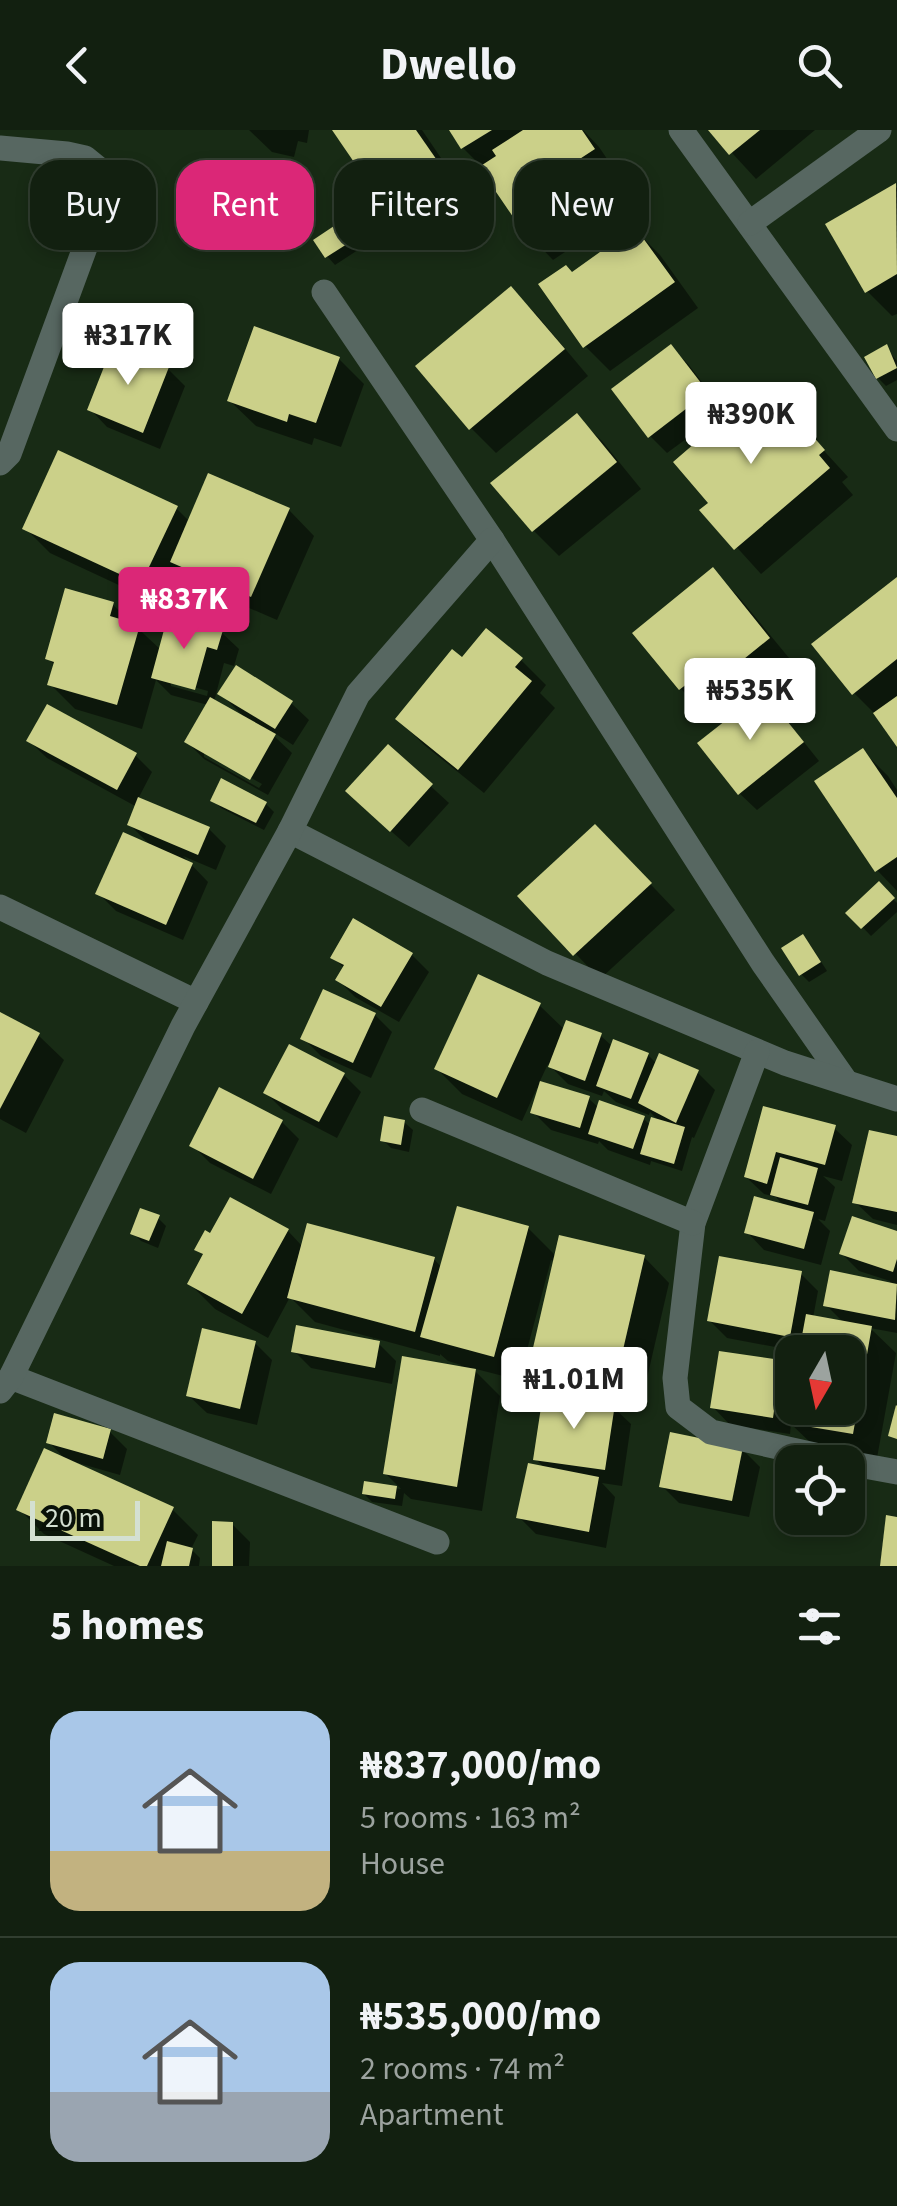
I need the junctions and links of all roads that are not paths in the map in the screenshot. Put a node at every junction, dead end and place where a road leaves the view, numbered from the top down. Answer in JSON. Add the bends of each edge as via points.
{"nodes":[{"id":1,"x":682,"y":130,"type":"edge"},
{"id":2,"x":879,"y":130,"type":"edge"},
{"id":3,"x":0,"y":148,"type":"edge"},
{"id":4,"x":750,"y":224,"type":"junction"},
{"id":5,"x":324,"y":292,"type":"dead end"},
{"id":6,"x":897,"y":429,"type":"edge"},
{"id":7,"x":0,"y":464,"type":"edge"},
{"id":8,"x":492,"y":540,"type":"junction"},
{"id":9,"x":290,"y":831,"type":"junction"},
{"id":10,"x":0,"y":907,"type":"edge"},
{"id":11,"x":196,"y":1002,"type":"junction"},
{"id":12,"x":757,"y":1052,"type":"junction"},
{"id":13,"x":846,"y":1082,"type":"junction"},
{"id":14,"x":897,"y":1099,"type":"edge"},
{"id":15,"x":422,"y":1110,"type":"dead end"},
{"id":16,"x":693,"y":1223,"type":"junction"},
{"id":17,"x":5,"y":1384,"type":"edge"},
{"id":18,"x":775,"y":1447,"type":"edge"},
{"id":19,"x":865,"y":1466,"type":"edge"},
{"id":20,"x":897,"y":1472,"type":"edge"},
{"id":21,"x":437,"y":1542,"type":"dead end"}],
"edges":[{"from":1,"to":4,"type":"street"},
{"from":2,"to":4,"type":"street"},
{"from":3,"to":7,"type":"street","via":[[85,158],[101,171],[102,204],[10,454]]},
{"from":4,"to":6,"type":"street"},
{"from":5,"to":8,"type":"street"},
{"from":8,"to":9,"type":"street","via":[[358,694]]},
{"from":8,"to":13,"type":"street"},
{"from":9,"to":11,"type":"street"},
{"from":9,"to":12,"type":"street","via":[[548,963]]},
{"from":10,"to":11,"type":"street"},
{"from":11,"to":17,"type":"street"},
{"from":12,"to":13,"type":"street"},
{"from":12,"to":16,"type":"street"},
{"from":13,"to":14,"type":"street"},
{"from":15,"to":16,"type":"street"},
{"from":16,"to":18,"type":"street","via":[[675,1378],[678,1407],[711,1432]]},
{"from":17,"to":21,"type":"street"},
{"from":19,"to":20,"type":"street"}]}
